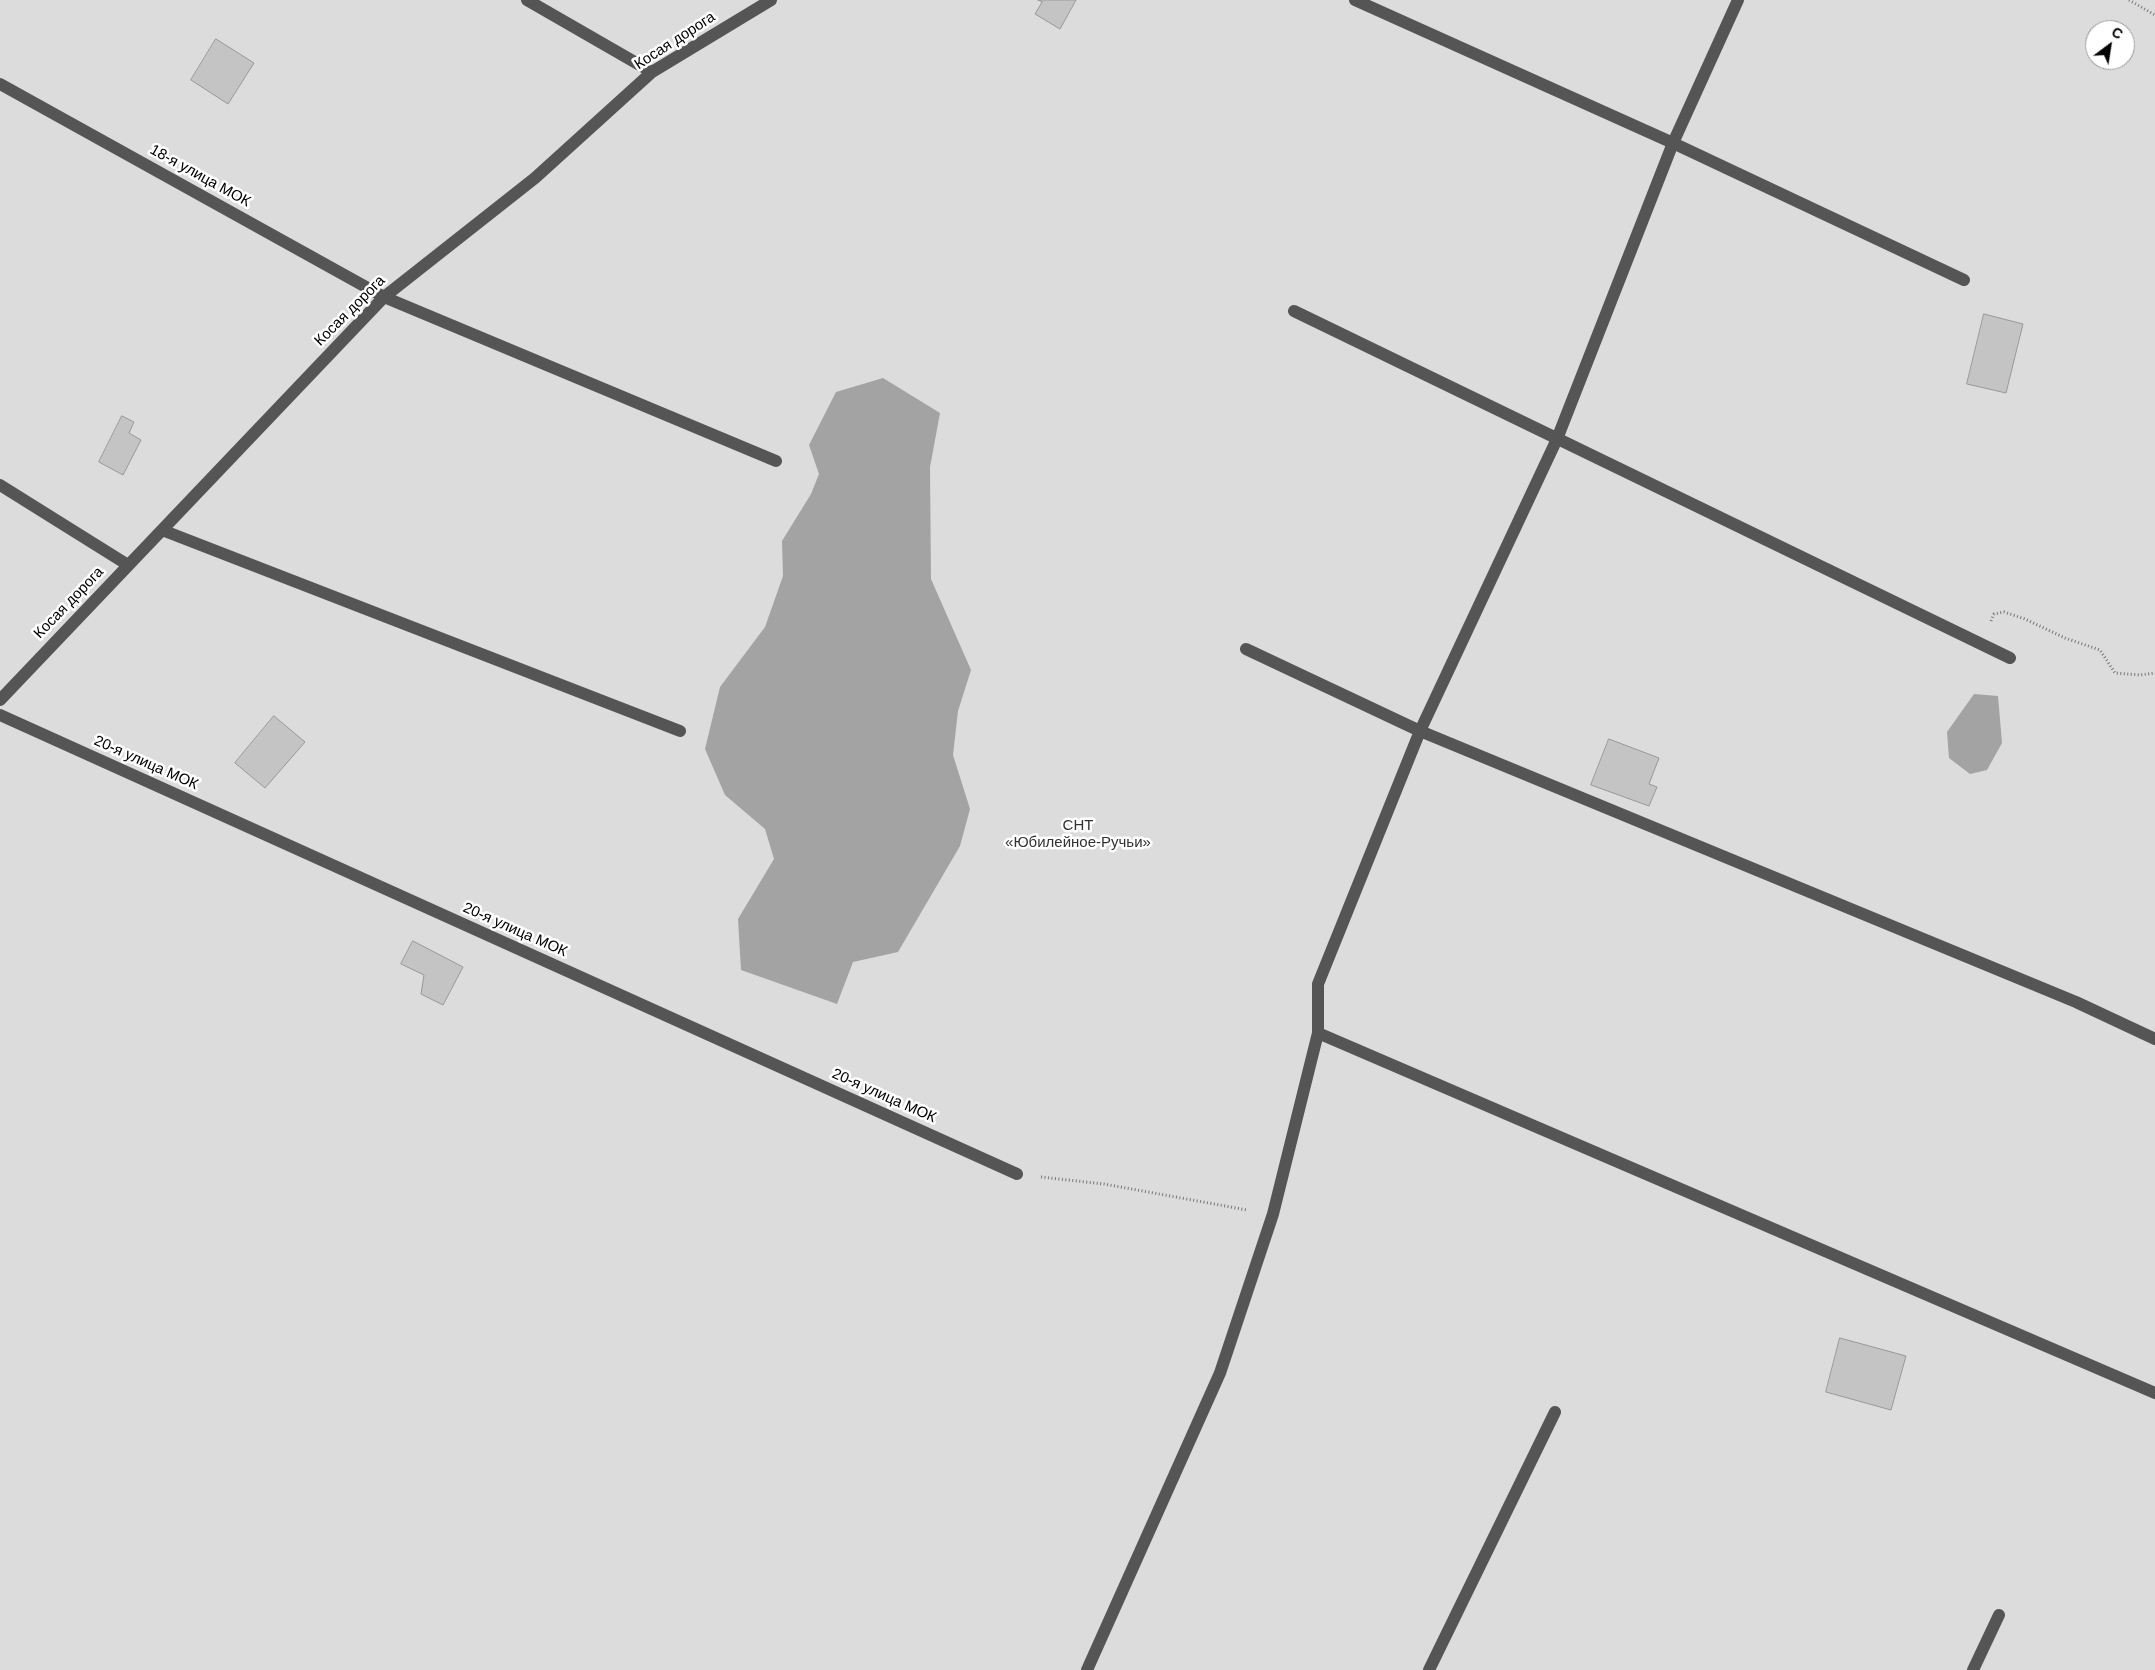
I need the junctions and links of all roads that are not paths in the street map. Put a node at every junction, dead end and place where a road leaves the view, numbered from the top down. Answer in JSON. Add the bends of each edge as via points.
{"nodes":[{"id":1,"x":527,"y":0,"type":"edge"},
{"id":2,"x":771,"y":0,"type":"edge"},
{"id":3,"x":1355,"y":0,"type":"edge"},
{"id":4,"x":1738,"y":0,"type":"edge"},
{"id":5,"x":652,"y":72,"type":"junction"},
{"id":6,"x":0,"y":84,"type":"edge"},
{"id":7,"x":1673,"y":143,"type":"junction"},
{"id":8,"x":1964,"y":280,"type":"dead end"},
{"id":9,"x":384,"y":297,"type":"junction"},
{"id":10,"x":1294,"y":311,"type":"dead end"},
{"id":11,"x":1557,"y":439,"type":"junction"},
{"id":12,"x":776,"y":461,"type":"dead end"},
{"id":13,"x":0,"y":485,"type":"edge"},
{"id":14,"x":162,"y":530,"type":"junction"},
{"id":15,"x":128,"y":565,"type":"junction"},
{"id":16,"x":1246,"y":649,"type":"dead end"},
{"id":17,"x":2010,"y":658,"type":"dead end"},
{"id":18,"x":0,"y":700,"type":"edge"},
{"id":19,"x":0,"y":715,"type":"edge"},
{"id":20,"x":680,"y":731,"type":"dead end"},
{"id":21,"x":1420,"y":731,"type":"junction"},
{"id":22,"x":1318,"y":1033,"type":"junction"},
{"id":23,"x":2155,"y":1039,"type":"edge"},
{"id":24,"x":1017,"y":1174,"type":"road end"},
{"id":25,"x":2155,"y":1393,"type":"edge"},
{"id":26,"x":1555,"y":1412,"type":"dead end"},
{"id":27,"x":1999,"y":1615,"type":"dead end"},
{"id":28,"x":1087,"y":1670,"type":"edge"},
{"id":29,"x":1430,"y":1670,"type":"edge"},
{"id":30,"x":1973,"y":1670,"type":"edge"}],
"edges":[{"from":1,"to":5,"type":"street"},
{"from":2,"to":5,"type":"street","name":"Косая дорога"},
{"from":3,"to":7,"type":"street"},
{"from":4,"to":7,"type":"street"},
{"from":5,"to":9,"type":"street","name":"Косая дорога","via":[[535,178]]},
{"from":6,"to":9,"type":"street","name":"18-я улица МОК"},
{"from":7,"to":8,"type":"street"},
{"from":7,"to":11,"type":"street"},
{"from":9,"to":12,"type":"street","name":"18-я улица МОК"},
{"from":9,"to":14,"type":"street","name":"Косая дорога"},
{"from":10,"to":11,"type":"street"},
{"from":11,"to":17,"type":"street"},
{"from":11,"to":21,"type":"street"},
{"from":13,"to":15,"type":"street"},
{"from":14,"to":15,"type":"street","name":"Косая дорога"},
{"from":14,"to":20,"type":"street"},
{"from":15,"to":18,"type":"street","name":"Косая дорога"},
{"from":16,"to":21,"type":"street"},
{"from":19,"to":24,"type":"street","name":"20-я улица МОК"},
{"from":21,"to":22,"type":"street","via":[[1318,984]]},
{"from":21,"to":23,"type":"street","via":[[2076,1002]]},
{"from":22,"to":25,"type":"street"},
{"from":22,"to":28,"type":"street","via":[[1273,1214],[1220,1373]]},
{"from":26,"to":29,"type":"street"},
{"from":27,"to":30,"type":"street"}]}
